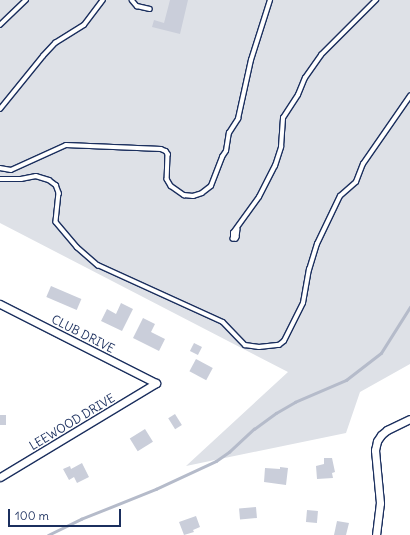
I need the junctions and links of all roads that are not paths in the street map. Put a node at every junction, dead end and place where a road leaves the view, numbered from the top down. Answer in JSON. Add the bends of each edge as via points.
{"nodes":[{"id":1,"x":26,"y":0,"type":"edge"},
{"id":2,"x":103,"y":0,"type":"edge"},
{"id":3,"x":132,"y":0,"type":"edge"},
{"id":4,"x":270,"y":0,"type":"edge"},
{"id":5,"x":376,"y":0,"type":"edge"},
{"id":6,"x":150,"y":9,"type":"dead end"},
{"id":7,"x":0,"y":25,"type":"edge"},
{"id":8,"x":410,"y":96,"type":"edge"},
{"id":9,"x":0,"y":109,"type":"edge"},
{"id":10,"x":0,"y":168,"type":"edge"},
{"id":11,"x":0,"y":179,"type":"edge"},
{"id":12,"x":238,"y":229,"type":"dead end"},
{"id":13,"x":0,"y":304,"type":"edge"},
{"id":14,"x":156,"y":384,"type":"joint"},
{"id":15,"x":410,"y":419,"type":"edge"},
{"id":16,"x":0,"y":477,"type":"edge"},
{"id":17,"x":376,"y":535,"type":"edge"}],
"edges":[{"from":1,"to":7,"type":"lane"},
{"from":2,"to":9,"type":"lane","via":[[84,25],[51,47]]},
{"from":3,"to":6,"type":"lane","via":[[137,6]]},
{"from":4,"to":10,"type":"lane","via":[[251,60],[238,119],[229,133],[226,151],[212,186],[202,193],[184,195],[171,186],[167,179],[168,154],[161,149],[66,145],[11,170]]},
{"from":5,"to":12,"type":"lane","via":[[321,55],[305,78],[298,95],[283,118],[281,147],[275,166]]},
{"from":8,"to":11,"type":"lane","via":[[363,164],[356,182],[340,196],[317,244],[303,303],[284,341],[279,345],[245,345],[223,322],[98,265],[77,247],[56,222],[59,193],[56,185],[49,180],[36,176]]},
{"from":13,"to":14,"type":"street","name":"CLUB DRIVE"},
{"from":14,"to":16,"type":"street","name":"LEEWOOD DRIVE"},
{"from":15,"to":17,"type":"street","via":[[387,430],[377,441],[375,450],[380,503]]}]}
